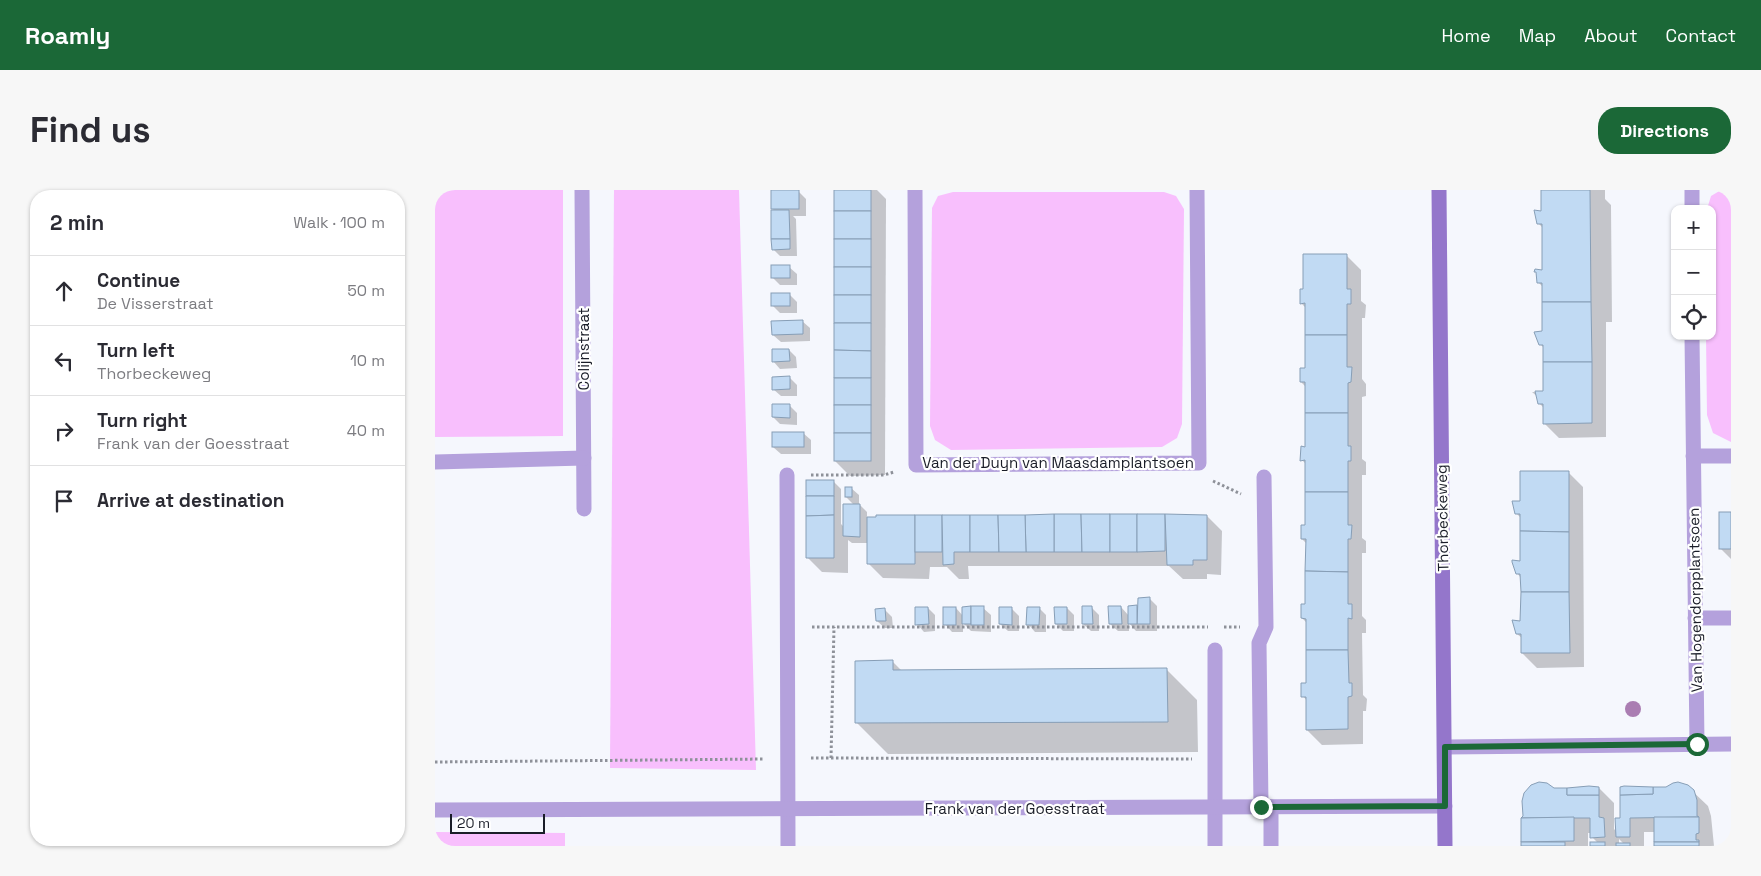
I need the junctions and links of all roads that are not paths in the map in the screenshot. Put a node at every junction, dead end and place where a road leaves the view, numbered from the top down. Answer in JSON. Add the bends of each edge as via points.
{"nodes":[{"id":1,"x":582,"y":190,"type":"edge"},
{"id":2,"x":915,"y":190,"type":"edge"},
{"id":3,"x":1197,"y":190,"type":"edge"},
{"id":4,"x":1439,"y":190,"type":"edge"},
{"id":5,"x":1692,"y":190,"type":"edge"},
{"id":6,"x":1692,"y":205,"type":"edge"},
{"id":7,"x":1692,"y":340,"type":"edge"},
{"id":8,"x":1693,"y":456,"type":"junction"},
{"id":9,"x":1731,"y":456,"type":"edge"},
{"id":10,"x":584,"y":458,"type":"junction"},
{"id":11,"x":435,"y":462,"type":"edge"},
{"id":12,"x":787,"y":475,"type":"road end"},
{"id":13,"x":1264,"y":477,"type":"dead end"},
{"id":14,"x":584,"y":509,"type":"dead end"},
{"id":15,"x":1695,"y":618,"type":"junction"},
{"id":16,"x":1731,"y":618,"type":"edge"},
{"id":17,"x":1215,"y":650,"type":"dead end"},
{"id":18,"x":1697,"y":744,"type":"junction"},
{"id":19,"x":1731,"y":744,"type":"edge"},
{"id":20,"x":1445,"y":747,"type":"junction"},
{"id":21,"x":1445,"y":806,"type":"junction"},
{"id":22,"x":1215,"y":807,"type":"junction"},
{"id":23,"x":1266,"y":807,"type":"junction"},
{"id":24,"x":788,"y":808,"type":"junction"},
{"id":25,"x":435,"y":810,"type":"edge"},
{"id":26,"x":788,"y":846,"type":"edge"},
{"id":27,"x":1215,"y":846,"type":"edge"},
{"id":28,"x":1271,"y":846,"type":"edge"},
{"id":29,"x":1445,"y":846,"type":"edge"}],
"edges":[{"from":1,"to":10,"type":"street","name":"Colijnstraat"},
{"from":2,"to":3,"type":"street","name":"Van der Duyn van Maasdamplantsoen","via":[[916,465],[1199,464]]},
{"from":4,"to":20,"type":"street","name":"Thorbeckeweg"},
{"from":5,"to":6,"type":"street"},
{"from":7,"to":8,"type":"street","name":"Van Hogendorpplantsoen"},
{"from":8,"to":9,"type":"street"},
{"from":8,"to":15,"type":"street","name":"Van Hogendorpplantsoen"},
{"from":10,"to":11,"type":"street"},
{"from":10,"to":14,"type":"street","name":"Colijnstraat"},
{"from":12,"to":24,"type":"street"},
{"from":13,"to":23,"type":"street","via":[[1266,627],[1259,643]]},
{"from":15,"to":16,"type":"street"},
{"from":15,"to":18,"type":"street","name":"Van Hogendorpplantsoen"},
{"from":17,"to":22,"type":"street"},
{"from":18,"to":19,"type":"street"},
{"from":18,"to":20,"type":"street"},
{"from":20,"to":21,"type":"street","name":"Thorbeckeweg"},
{"from":21,"to":23,"type":"street","name":"Frank van der Goesstraat"},
{"from":21,"to":29,"type":"street","name":"Thorbeckeweg"},
{"from":22,"to":23,"type":"street","name":"Frank van der Goesstraat"},
{"from":22,"to":24,"type":"street","name":"Frank van der Goesstraat"},
{"from":22,"to":27,"type":"street"},
{"from":23,"to":28,"type":"street"},
{"from":24,"to":25,"type":"street","name":"Frank van der Goesstraat"},
{"from":24,"to":26,"type":"street"}]}
